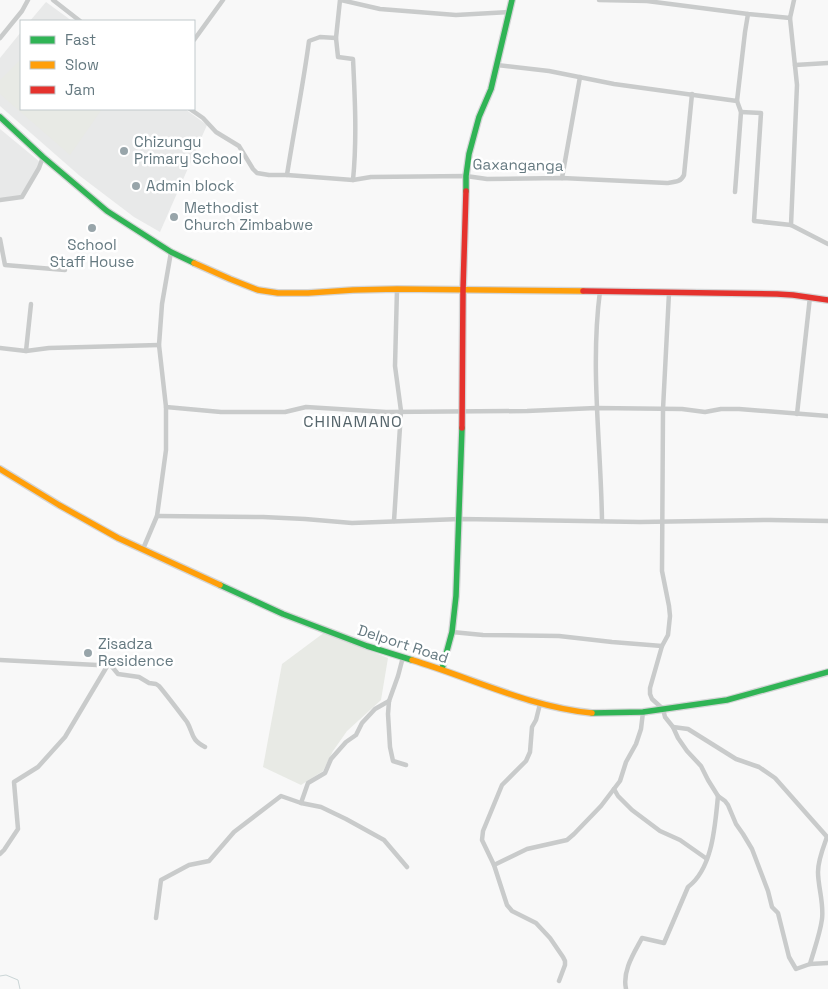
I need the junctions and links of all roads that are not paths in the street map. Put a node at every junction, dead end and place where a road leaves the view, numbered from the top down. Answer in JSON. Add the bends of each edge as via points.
{"nodes":[{"id":1,"x":28,"y":0,"type":"edge"},
{"id":2,"x":53,"y":0,"type":"edge"},
{"id":3,"x":223,"y":0,"type":"edge"},
{"id":4,"x":341,"y":0,"type":"edge"},
{"id":5,"x":512,"y":0,"type":"edge"},
{"id":6,"x":599,"y":0,"type":"edge"},
{"id":7,"x":794,"y":0,"type":"edge"},
{"id":8,"x":510,"y":12,"type":"junction"},
{"id":9,"x":748,"y":14,"type":"junction"},
{"id":10,"x":790,"y":18,"type":"junction"},
{"id":11,"x":79,"y":20,"type":"edge"},
{"id":12,"x":0,"y":38,"type":"edge"},
{"id":13,"x":336,"y":38,"type":"junction"},
{"id":14,"x":195,"y":39,"type":"edge"},
{"id":15,"x":828,"y":63,"type":"edge"},
{"id":16,"x":497,"y":65,"type":"junction"},
{"id":17,"x":795,"y":65,"type":"junction"},
{"id":18,"x":580,"y":78,"type":"junction"},
{"id":19,"x":692,"y":94,"type":"junction"},
{"id":20,"x":737,"y":101,"type":"junction"},
{"id":21,"x":191,"y":110,"type":"edge"},
{"id":22,"x":741,"y":112,"type":"junction"},
{"id":23,"x":0,"y":117,"type":"edge"},
{"id":24,"x":43,"y":157,"type":"junction"},
{"id":25,"x":287,"y":175,"type":"junction"},
{"id":26,"x":466,"y":176,"type":"junction"},
{"id":27,"x":562,"y":178,"type":"junction"},
{"id":28,"x":353,"y":180,"type":"junction"},
{"id":29,"x":735,"y":192,"type":"dead end"},
{"id":30,"x":0,"y":200,"type":"edge"},
{"id":31,"x":791,"y":225,"type":"junction"},
{"id":32,"x":0,"y":239,"type":"edge"},
{"id":33,"x":828,"y":244,"type":"edge"},
{"id":34,"x":171,"y":252,"type":"junction"},
{"id":35,"x":65,"y":270,"type":"dead end"},
{"id":36,"x":397,"y":289,"type":"junction"},
{"id":37,"x":463,"y":290,"type":"junction"},
{"id":38,"x":600,"y":292,"type":"junction"},
{"id":39,"x":669,"y":294,"type":"junction"},
{"id":40,"x":810,"y":297,"type":"junction"},
{"id":41,"x":828,"y":300,"type":"edge"},
{"id":42,"x":31,"y":304,"type":"dead end"},
{"id":43,"x":159,"y":345,"type":"junction"},
{"id":44,"x":0,"y":348,"type":"edge"},
{"id":45,"x":26,"y":351,"type":"junction"},
{"id":46,"x":166,"y":407,"type":"junction"},
{"id":47,"x":596,"y":408,"type":"junction"},
{"id":48,"x":663,"y":409,"type":"junction"},
{"id":49,"x":401,"y":411,"type":"junction"},
{"id":50,"x":463,"y":412,"type":"junction"},
{"id":51,"x":798,"y":414,"type":"junction"},
{"id":52,"x":828,"y":416,"type":"edge"},
{"id":53,"x":0,"y":468,"type":"edge"},
{"id":54,"x":157,"y":516,"type":"junction"},
{"id":55,"x":460,"y":519,"type":"junction"},
{"id":56,"x":602,"y":520,"type":"junction"},
{"id":57,"x":394,"y":521,"type":"junction"},
{"id":58,"x":828,"y":521,"type":"edge"},
{"id":59,"x":662,"y":522,"type":"junction"},
{"id":60,"x":142,"y":549,"type":"junction"},
{"id":61,"x":452,"y":632,"type":"junction"},
{"id":62,"x":662,"y":646,"type":"junction"},
{"id":63,"x":403,"y":657,"type":"junction"},
{"id":64,"x":0,"y":660,"type":"edge"},
{"id":65,"x":110,"y":663,"type":"junction"},
{"id":66,"x":442,"y":669,"type":"junction"},
{"id":67,"x":828,"y":672,"type":"edge"},
{"id":68,"x":389,"y":701,"type":"junction"},
{"id":69,"x":540,"y":704,"type":"junction"},
{"id":70,"x":663,"y":709,"type":"junction"},
{"id":71,"x":643,"y":712,"type":"junction"},
{"id":72,"x":673,"y":727,"type":"junction"},
{"id":73,"x":206,"y":747,"type":"dead end"},
{"id":74,"x":406,"y":765,"type":"dead end"},
{"id":75,"x":614,"y":789,"type":"junction"},
{"id":76,"x":718,"y":796,"type":"junction"},
{"id":77,"x":301,"y":803,"type":"junction"},
{"id":78,"x":827,"y":838,"type":"edge"},
{"id":79,"x":0,"y":854,"type":"edge"},
{"id":80,"x":707,"y":859,"type":"junction"},
{"id":81,"x":494,"y":865,"type":"junction"},
{"id":82,"x":408,"y":867,"type":"dead end"},
{"id":83,"x":156,"y":918,"type":"dead end"},
{"id":84,"x":828,"y":963,"type":"edge"},
{"id":85,"x":810,"y":964,"type":"junction"},
{"id":86,"x":558,"y":981,"type":"dead end"},
{"id":87,"x":626,"y":989,"type":"edge"}],
"edges":[{"from":1,"to":12,"type":"street"},
{"from":2,"to":11,"type":"street"},
{"from":3,"to":14,"type":"street"},
{"from":4,"to":8,"type":"street","via":[[380,9],[456,15]]},
{"from":4,"to":13,"type":"street"},
{"from":5,"to":8,"type":"street"},
{"from":6,"to":9,"type":"street","via":[[648,1]]},
{"from":7,"to":10,"type":"street"},
{"from":8,"to":16,"type":"street"},
{"from":9,"to":10,"type":"street"},
{"from":9,"to":20,"type":"street"},
{"from":10,"to":17,"type":"street"},
{"from":13,"to":25,"type":"street","via":[[320,37],[309,42]]},
{"from":13,"to":28,"type":"street","via":[[338,57],[353,59]]},
{"from":15,"to":17,"type":"street"},
{"from":16,"to":18,"type":"street"},
{"from":16,"to":26,"type":"street","via":[[479,117]]},
{"from":17,"to":31,"type":"street"},
{"from":18,"to":19,"type":"street"},
{"from":18,"to":27,"type":"street"},
{"from":19,"to":20,"type":"street"},
{"from":19,"to":27,"type":"street","name":"Gaxanganga","via":[[682,179],[652,183]]},
{"from":20,"to":22,"type":"street"},
{"from":21,"to":25,"type":"street","name":"Gaxanganga","via":[[238,146],[257,173]]},
{"from":22,"to":29,"type":"street"},
{"from":22,"to":31,"type":"street","via":[[761,113],[754,221]]},
{"from":23,"to":24,"type":"street"},
{"from":24,"to":30,"type":"street","via":[[22,197]]},
{"from":24,"to":34,"type":"street","via":[[107,211]]},
{"from":25,"to":28,"type":"street","name":"Gaxanganga"},
{"from":26,"to":27,"type":"street","name":"Gaxanganga"},
{"from":26,"to":28,"type":"street","name":"Gaxanganga"},
{"from":26,"to":37,"type":"street"},
{"from":31,"to":33,"type":"street"},
{"from":32,"to":35,"type":"street","via":[[5,265]]},
{"from":34,"to":36,"type":"street","via":[[258,290],[308,294]]},
{"from":34,"to":43,"type":"street"},
{"from":36,"to":37,"type":"street"},
{"from":36,"to":49,"type":"street","via":[[396,366]]},
{"from":37,"to":38,"type":"street"},
{"from":37,"to":50,"type":"street"},
{"from":38,"to":39,"type":"street"},
{"from":38,"to":47,"type":"street"},
{"from":39,"to":40,"type":"street"},
{"from":39,"to":48,"type":"street"},
{"from":40,"to":41,"type":"street"},
{"from":40,"to":51,"type":"street"},
{"from":42,"to":45,"type":"street"},
{"from":43,"to":45,"type":"street"},
{"from":43,"to":46,"type":"street"},
{"from":44,"to":45,"type":"street"},
{"from":46,"to":49,"type":"street","via":[[221,412],[285,412],[306,407]]},
{"from":46,"to":54,"type":"street","via":[[166,450]]},
{"from":47,"to":48,"type":"street"},
{"from":47,"to":50,"type":"street"},
{"from":47,"to":56,"type":"street"},
{"from":48,"to":51,"type":"street","via":[[705,412],[740,409]]},
{"from":48,"to":59,"type":"street"},
{"from":49,"to":50,"type":"street"},
{"from":49,"to":57,"type":"street"},
{"from":50,"to":55,"type":"street"},
{"from":51,"to":52,"type":"street"},
{"from":53,"to":60,"type":"street","name":"Delport Road","via":[[59,505]]},
{"from":54,"to":57,"type":"street","via":[[263,517],[352,523]]},
{"from":54,"to":60,"type":"street"},
{"from":55,"to":56,"type":"street"},
{"from":55,"to":57,"type":"street"},
{"from":55,"to":61,"type":"street"},
{"from":56,"to":59,"type":"street"},
{"from":58,"to":59,"type":"street"},
{"from":59,"to":62,"type":"street","via":[[662,571],[670,616],[668,635]]},
{"from":60,"to":63,"type":"street","name":"Delport Road","via":[[283,614]]},
{"from":61,"to":62,"type":"street","via":[[559,636]]},
{"from":61,"to":66,"type":"street"},
{"from":62,"to":70,"type":"street","via":[[650,694]]},
{"from":63,"to":66,"type":"street","name":"Delport Road"},
{"from":63,"to":68,"type":"street"},
{"from":64,"to":65,"type":"street"},
{"from":65,"to":73,"type":"street","via":[[118,674],[159,686],[189,725],[192,735]]},
{"from":65,"to":79,"type":"street","via":[[65,737],[38,767],[14,782],[18,829]]},
{"from":66,"to":69,"type":"street","name":"Delport Road"},
{"from":67,"to":70,"type":"street","name":"Delport Road","via":[[735,698]]},
{"from":68,"to":74,"type":"street","via":[[390,747],[394,761]]},
{"from":68,"to":77,"type":"street","via":[[375,709],[356,735],[331,758],[326,773],[308,783]]},
{"from":69,"to":71,"type":"street","name":"Delport Road","via":[[593,713]]},
{"from":69,"to":81,"type":"street","via":[[526,761],[502,785],[482,831],[482,840]]},
{"from":70,"to":71,"type":"street","name":"Delport Road"},
{"from":70,"to":72,"type":"street"},
{"from":71,"to":75,"type":"street","via":[[636,744]]},
{"from":72,"to":76,"type":"street"},
{"from":72,"to":78,"type":"street","via":[[688,729],[736,759],[759,767],[775,778]]},
{"from":75,"to":80,"type":"street","via":[[632,810]]},
{"from":75,"to":81,"type":"street","via":[[567,840],[527,850]]},
{"from":76,"to":80,"type":"street"},
{"from":76,"to":85,"type":"street","via":[[728,805],[752,849],[772,907],[778,913],[789,957],[796,969]]},
{"from":77,"to":82,"type":"street","via":[[321,807],[384,840]]},
{"from":77,"to":83,"type":"street","via":[[281,796],[234,832],[209,861],[189,866],[161,880]]},
{"from":78,"to":85,"type":"street","via":[[818,867],[822,919]]},
{"from":80,"to":87,"type":"street","via":[[695,882],[688,887],[664,942],[642,938],[631,957],[625,977]]},
{"from":81,"to":86,"type":"street","via":[[512,911],[536,923],[563,957],[565,965]]},
{"from":84,"to":85,"type":"street"}]}
